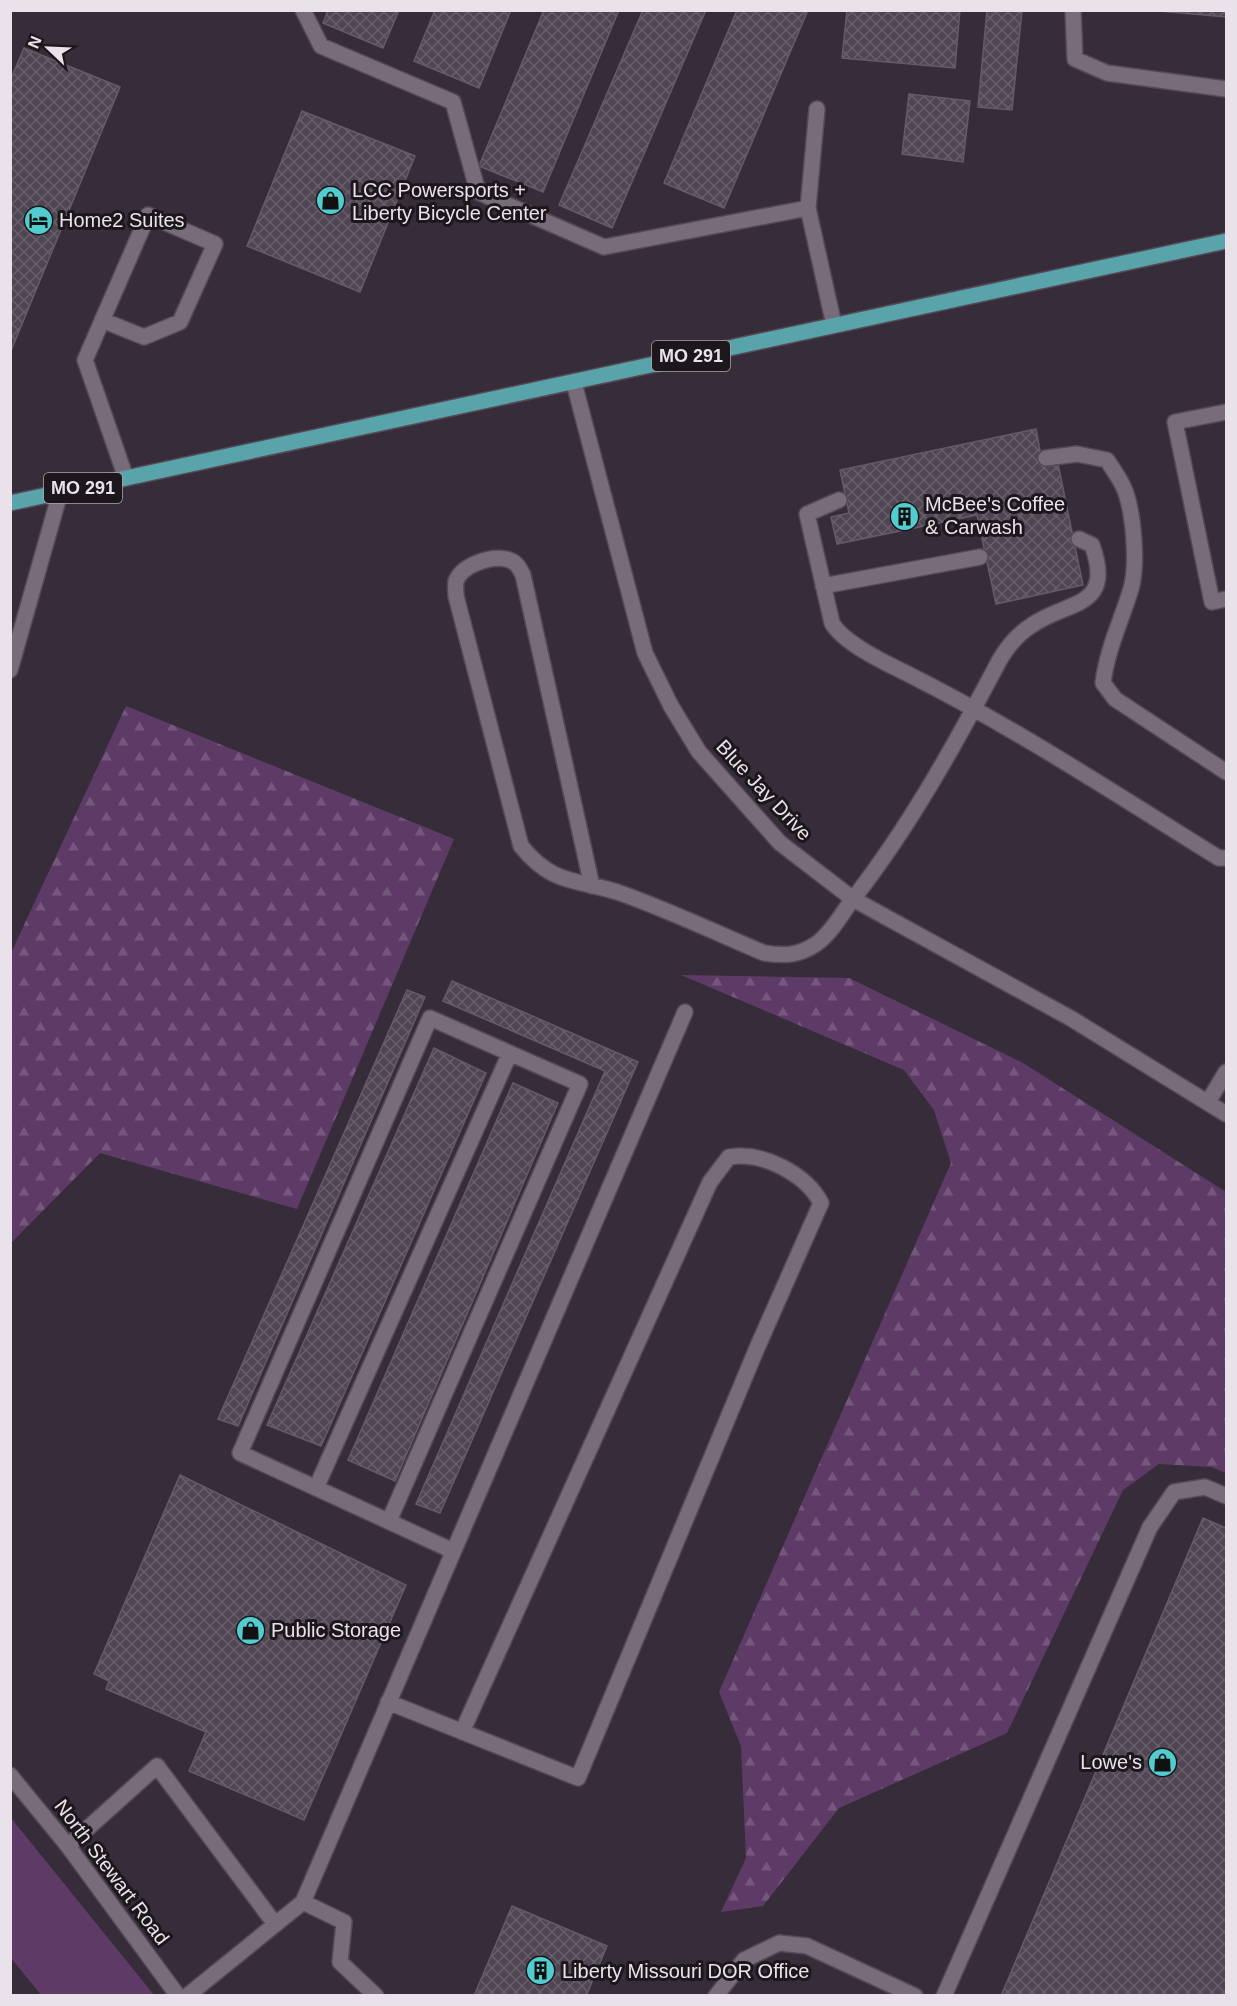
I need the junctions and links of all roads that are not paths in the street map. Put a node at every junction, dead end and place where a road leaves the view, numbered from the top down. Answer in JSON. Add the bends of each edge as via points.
{"nodes":[{"id":1,"x":303,"y":10,"type":"edge"},
{"id":2,"x":1073,"y":10,"type":"edge"},
{"id":3,"x":1227,"y":89,"type":"edge"},
{"id":4,"x":817,"y":109,"type":"dead end"},
{"id":5,"x":808,"y":208,"type":"junction"},
{"id":6,"x":1227,"y":240,"type":"edge"},
{"id":7,"x":102,"y":320,"type":"junction"},
{"id":8,"x":834,"y":324,"type":"junction"},
{"id":9,"x":574,"y":383,"type":"junction"},
{"id":10,"x":1227,"y":412,"type":"edge"},
{"id":11,"x":1046,"y":458,"type":"dead end"},
{"id":12,"x":126,"y":478,"type":"junction"},
{"id":13,"x":60,"y":493,"type":"junction"},
{"id":14,"x":839,"y":500,"type":"dead end"},
{"id":15,"x":10,"y":502,"type":"edge"},
{"id":16,"x":1079,"y":538,"type":"dead end"},
{"id":17,"x":980,"y":557,"type":"dead end"},
{"id":18,"x":824,"y":586,"type":"junction"},
{"id":19,"x":1227,"y":599,"type":"edge"},
{"id":20,"x":10,"y":670,"type":"edge"},
{"id":21,"x":975,"y":708,"type":"junction"},
{"id":22,"x":1227,"y":772,"type":"edge"},
{"id":23,"x":1227,"y":858,"type":"edge"},
{"id":24,"x":592,"y":886,"type":"junction"},
{"id":25,"x":853,"y":899,"type":"junction"},
{"id":26,"x":685,"y":1012,"type":"dead end"},
{"id":27,"x":510,"y":1053,"type":"junction"},
{"id":28,"x":1227,"y":1071,"type":"edge"},
{"id":29,"x":1208,"y":1102,"type":"junction"},
{"id":30,"x":1227,"y":1114,"type":"edge"},
{"id":31,"x":316,"y":1488,"type":"junction"},
{"id":32,"x":1227,"y":1496,"type":"edge"},
{"id":33,"x":389,"y":1521,"type":"junction"},
{"id":34,"x":453,"y":1551,"type":"junction"},
{"id":35,"x":388,"y":1702,"type":"junction"},
{"id":36,"x":462,"y":1732,"type":"junction"},
{"id":37,"x":10,"y":1775,"type":"edge"},
{"id":38,"x":68,"y":1846,"type":"junction"},
{"id":39,"x":303,"y":1902,"type":"junction"},
{"id":40,"x":275,"y":1924,"type":"junction"},
{"id":41,"x":178,"y":1995,"type":"edge"},
{"id":42,"x":187,"y":1995,"type":"edge"},
{"id":43,"x":376,"y":1995,"type":"edge"},
{"id":44,"x":716,"y":1995,"type":"edge"},
{"id":45,"x":915,"y":1995,"type":"edge"},
{"id":46,"x":944,"y":1995,"type":"edge"}],
"edges":[{"from":1,"to":5,"type":"street","via":[[321,46],[453,102],[478,192],[604,247]]},
{"from":2,"to":3,"type":"street","via":[[1075,59],[1107,73]]},
{"from":4,"to":5,"type":"street"},
{"from":5,"to":8,"type":"street"},
{"from":6,"to":8,"type":"main road","number":"MO 291"},
{"from":7,"to":7,"type":"street","via":[[144,337],[180,322],[214,244],[148,215]]},
{"from":7,"to":12,"type":"street","via":[[85,360]]},
{"from":8,"to":9,"type":"main road","number":"MO 291"},
{"from":9,"to":12,"type":"main road","number":"MO 291"},
{"from":9,"to":25,"type":"street","name":"Blue Jay Drive","via":[[645,653],[671,706],[699,752],[780,843]]},
{"from":10,"to":19,"type":"street","via":[[1175,422],[1212,602]]},
{"from":11,"to":22,"type":"street","via":[[1077,454],[1107,460],[1123,486],[1134,538],[1135,566],[1132,587],[1105,663],[1103,683],[1115,699]]},
{"from":12,"to":13,"type":"main road","number":"MO 291"},
{"from":13,"to":15,"type":"main road","number":"MO 291"},
{"from":13,"to":20,"type":"street"},
{"from":14,"to":18,"type":"street","via":[[807,514]]},
{"from":16,"to":21,"type":"street","via":[[1092,545],[1098,562],[1096,585],[1084,602],[1033,624],[1006,647]]},
{"from":17,"to":18,"type":"street"},
{"from":18,"to":21,"type":"street","via":[[838,634]]},
{"from":21,"to":23,"type":"street","via":[[1219,858]]},
{"from":21,"to":25,"type":"street","via":[[881,864]]},
{"from":24,"to":24,"type":"street","via":[[559,877],[536,865],[521,846],[456,596],[456,582],[472,565],[506,559],[518,564],[523,575]]},
{"from":24,"to":25,"type":"street","via":[[621,893],[764,953],[784,956],[818,943]]},
{"from":25,"to":29,"type":"street","name":"Blue Jay Drive","via":[[1072,1019]]},
{"from":26,"to":34,"type":"street"},
{"from":27,"to":31,"type":"street"},
{"from":27,"to":31,"type":"street","via":[[430,1018],[240,1453]]},
{"from":27,"to":33,"type":"street","via":[[580,1084]]},
{"from":28,"to":29,"type":"street"},
{"from":29,"to":30,"type":"street","name":"Blue Jay Drive"},
{"from":31,"to":33,"type":"street"},
{"from":32,"to":46,"type":"street","via":[[1205,1487],[1174,1492],[1150,1527]]},
{"from":33,"to":34,"type":"street"},
{"from":34,"to":35,"type":"street"},
{"from":35,"to":36,"type":"street"},
{"from":35,"to":39,"type":"street"},
{"from":36,"to":36,"type":"street","via":[[578,1778],[821,1203],[814,1190],[792,1173],[744,1154],[729,1157],[710,1182]]},
{"from":37,"to":38,"type":"street","name":"North Stewart Road"},
{"from":38,"to":40,"type":"street","via":[[157,1766]]},
{"from":38,"to":41,"type":"street","name":"North Stewart Road"},
{"from":39,"to":40,"type":"street"},
{"from":39,"to":43,"type":"street","via":[[344,1922],[340,1962]]},
{"from":40,"to":42,"type":"street"},
{"from":44,"to":45,"type":"street","via":[[744,1960],[779,1943],[807,1946]]}]}
